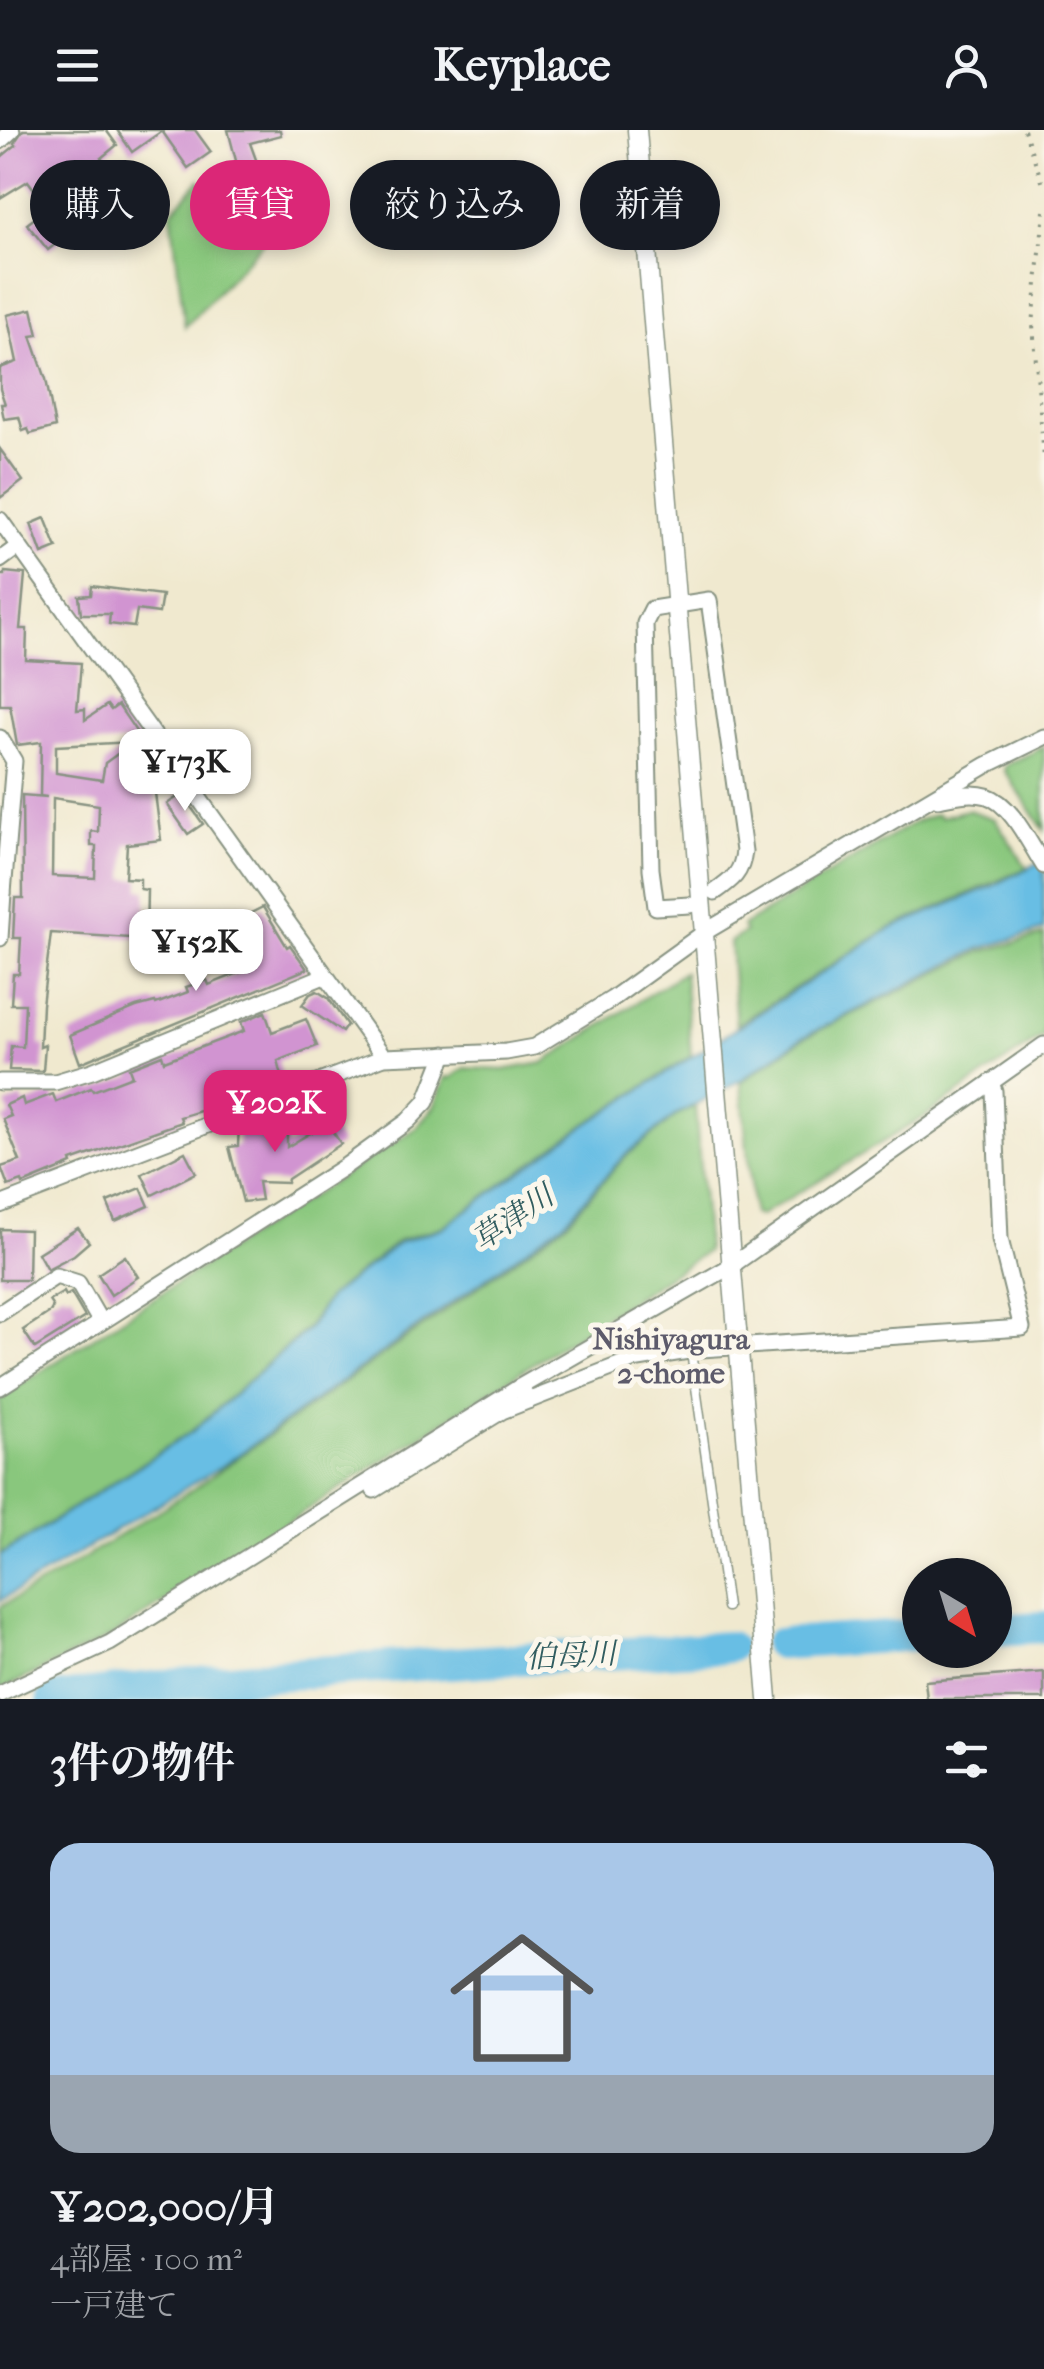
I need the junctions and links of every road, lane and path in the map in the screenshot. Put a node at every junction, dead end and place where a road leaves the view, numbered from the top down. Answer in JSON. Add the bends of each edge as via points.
{"nodes":[{"id":1,"x":12,"y":130,"type":"edge"},
{"id":2,"x":636,"y":130,"type":"edge"},
{"id":3,"x":1024,"y":130,"type":"edge"},
{"id":4,"x":0,"y":141,"type":"edge"},
{"id":5,"x":1044,"y":187,"type":"edge"},
{"id":6,"x":1044,"y":211,"type":"edge"},
{"id":7,"x":1044,"y":458,"type":"edge"},
{"id":8,"x":0,"y":520,"type":"edge"},
{"id":9,"x":19,"y":546,"type":"junction"},
{"id":10,"x":0,"y":560,"type":"edge"},
{"id":11,"x":677,"y":604,"type":"junction"},
{"id":12,"x":1044,"y":737,"type":"edge"},
{"id":13,"x":0,"y":738,"type":"edge"},
{"id":14,"x":930,"y":801,"type":"junction"},
{"id":15,"x":4,"y":814,"type":"edge"},
{"id":16,"x":1044,"y":866,"type":"edge"},
{"id":17,"x":715,"y":892,"type":"dead end"},
{"id":18,"x":2,"y":893,"type":"edge"},
{"id":19,"x":690,"y":905,"type":"dead end"},
{"id":20,"x":705,"y":932,"type":"junction"},
{"id":21,"x":0,"y":938,"type":"edge"},
{"id":22,"x":324,"y":976,"type":"junction"},
{"id":23,"x":1044,"y":1044,"type":"edge"},
{"id":24,"x":445,"y":1054,"type":"junction"},
{"id":25,"x":384,"y":1056,"type":"junction"},
{"id":26,"x":1044,"y":1057,"type":"edge"},
{"id":27,"x":0,"y":1082,"type":"edge"},
{"id":28,"x":992,"y":1086,"type":"junction"},
{"id":29,"x":0,"y":1205,"type":"edge"},
{"id":30,"x":731,"y":1266,"type":"junction"},
{"id":31,"x":0,"y":1313,"type":"edge"},
{"id":32,"x":100,"y":1322,"type":"junction"},
{"id":33,"x":691,"y":1352,"type":"junction"},
{"id":34,"x":0,"y":1387,"type":"edge"},
{"id":35,"x":524,"y":1394,"type":"junction"},
{"id":36,"x":727,"y":1608,"type":"dead end"},
{"id":37,"x":115,"y":1645,"type":"junction"},
{"id":38,"x":0,"y":1694,"type":"edge"},
{"id":39,"x":12,"y":1699,"type":"edge"},
{"id":40,"x":768,"y":1699,"type":"edge"}],
"edges":[{"from":1,"to":4,"type":"street"},
{"from":2,"to":11,"type":"street"},
{"from":3,"to":5,"type":"path"},
{"from":6,"to":7,"type":"path","via":[[1033,325]]},
{"from":8,"to":9,"type":"street"},
{"from":9,"to":10,"type":"street"},
{"from":9,"to":22,"type":"street"},
{"from":11,"to":17,"type":"street","via":[[709,600],[744,851],[736,878]]},
{"from":11,"to":19,"type":"street","via":[[652,609],[645,623],[651,870],[656,907]]},
{"from":11,"to":20,"type":"street"},
{"from":12,"to":14,"type":"street"},
{"from":13,"to":15,"type":"street","via":[[14,761]]},
{"from":14,"to":16,"type":"street","via":[[987,796],[1010,816]]},
{"from":14,"to":20,"type":"street"},
{"from":15,"to":18,"type":"street"},
{"from":18,"to":21,"type":"street"},
{"from":20,"to":24,"type":"street","via":[[534,1046]]},
{"from":20,"to":30,"type":"street"},
{"from":22,"to":25,"type":"street"},
{"from":22,"to":27,"type":"street","via":[[92,1071],[55,1082]]},
{"from":23,"to":28,"type":"street"},
{"from":24,"to":25,"type":"street"},
{"from":24,"to":32,"type":"street","via":[[426,1102],[408,1121]]},
{"from":25,"to":29,"type":"street"},
{"from":26,"to":28,"type":"street"},
{"from":28,"to":30,"type":"street"},
{"from":28,"to":33,"type":"street","via":[[1000,1239],[1022,1328]]},
{"from":30,"to":35,"type":"street"},
{"from":30,"to":40,"type":"street","bridge":true},
{"from":31,"to":32,"type":"street","via":[[56,1276],[78,1283]]},
{"from":32,"to":34,"type":"street"},
{"from":33,"to":35,"type":"street","via":[[632,1360]]},
{"from":33,"to":36,"type":"lane"},
{"from":35,"to":37,"type":"street"},
{"from":37,"to":38,"type":"street"},
{"from":37,"to":39,"type":"street"}]}
